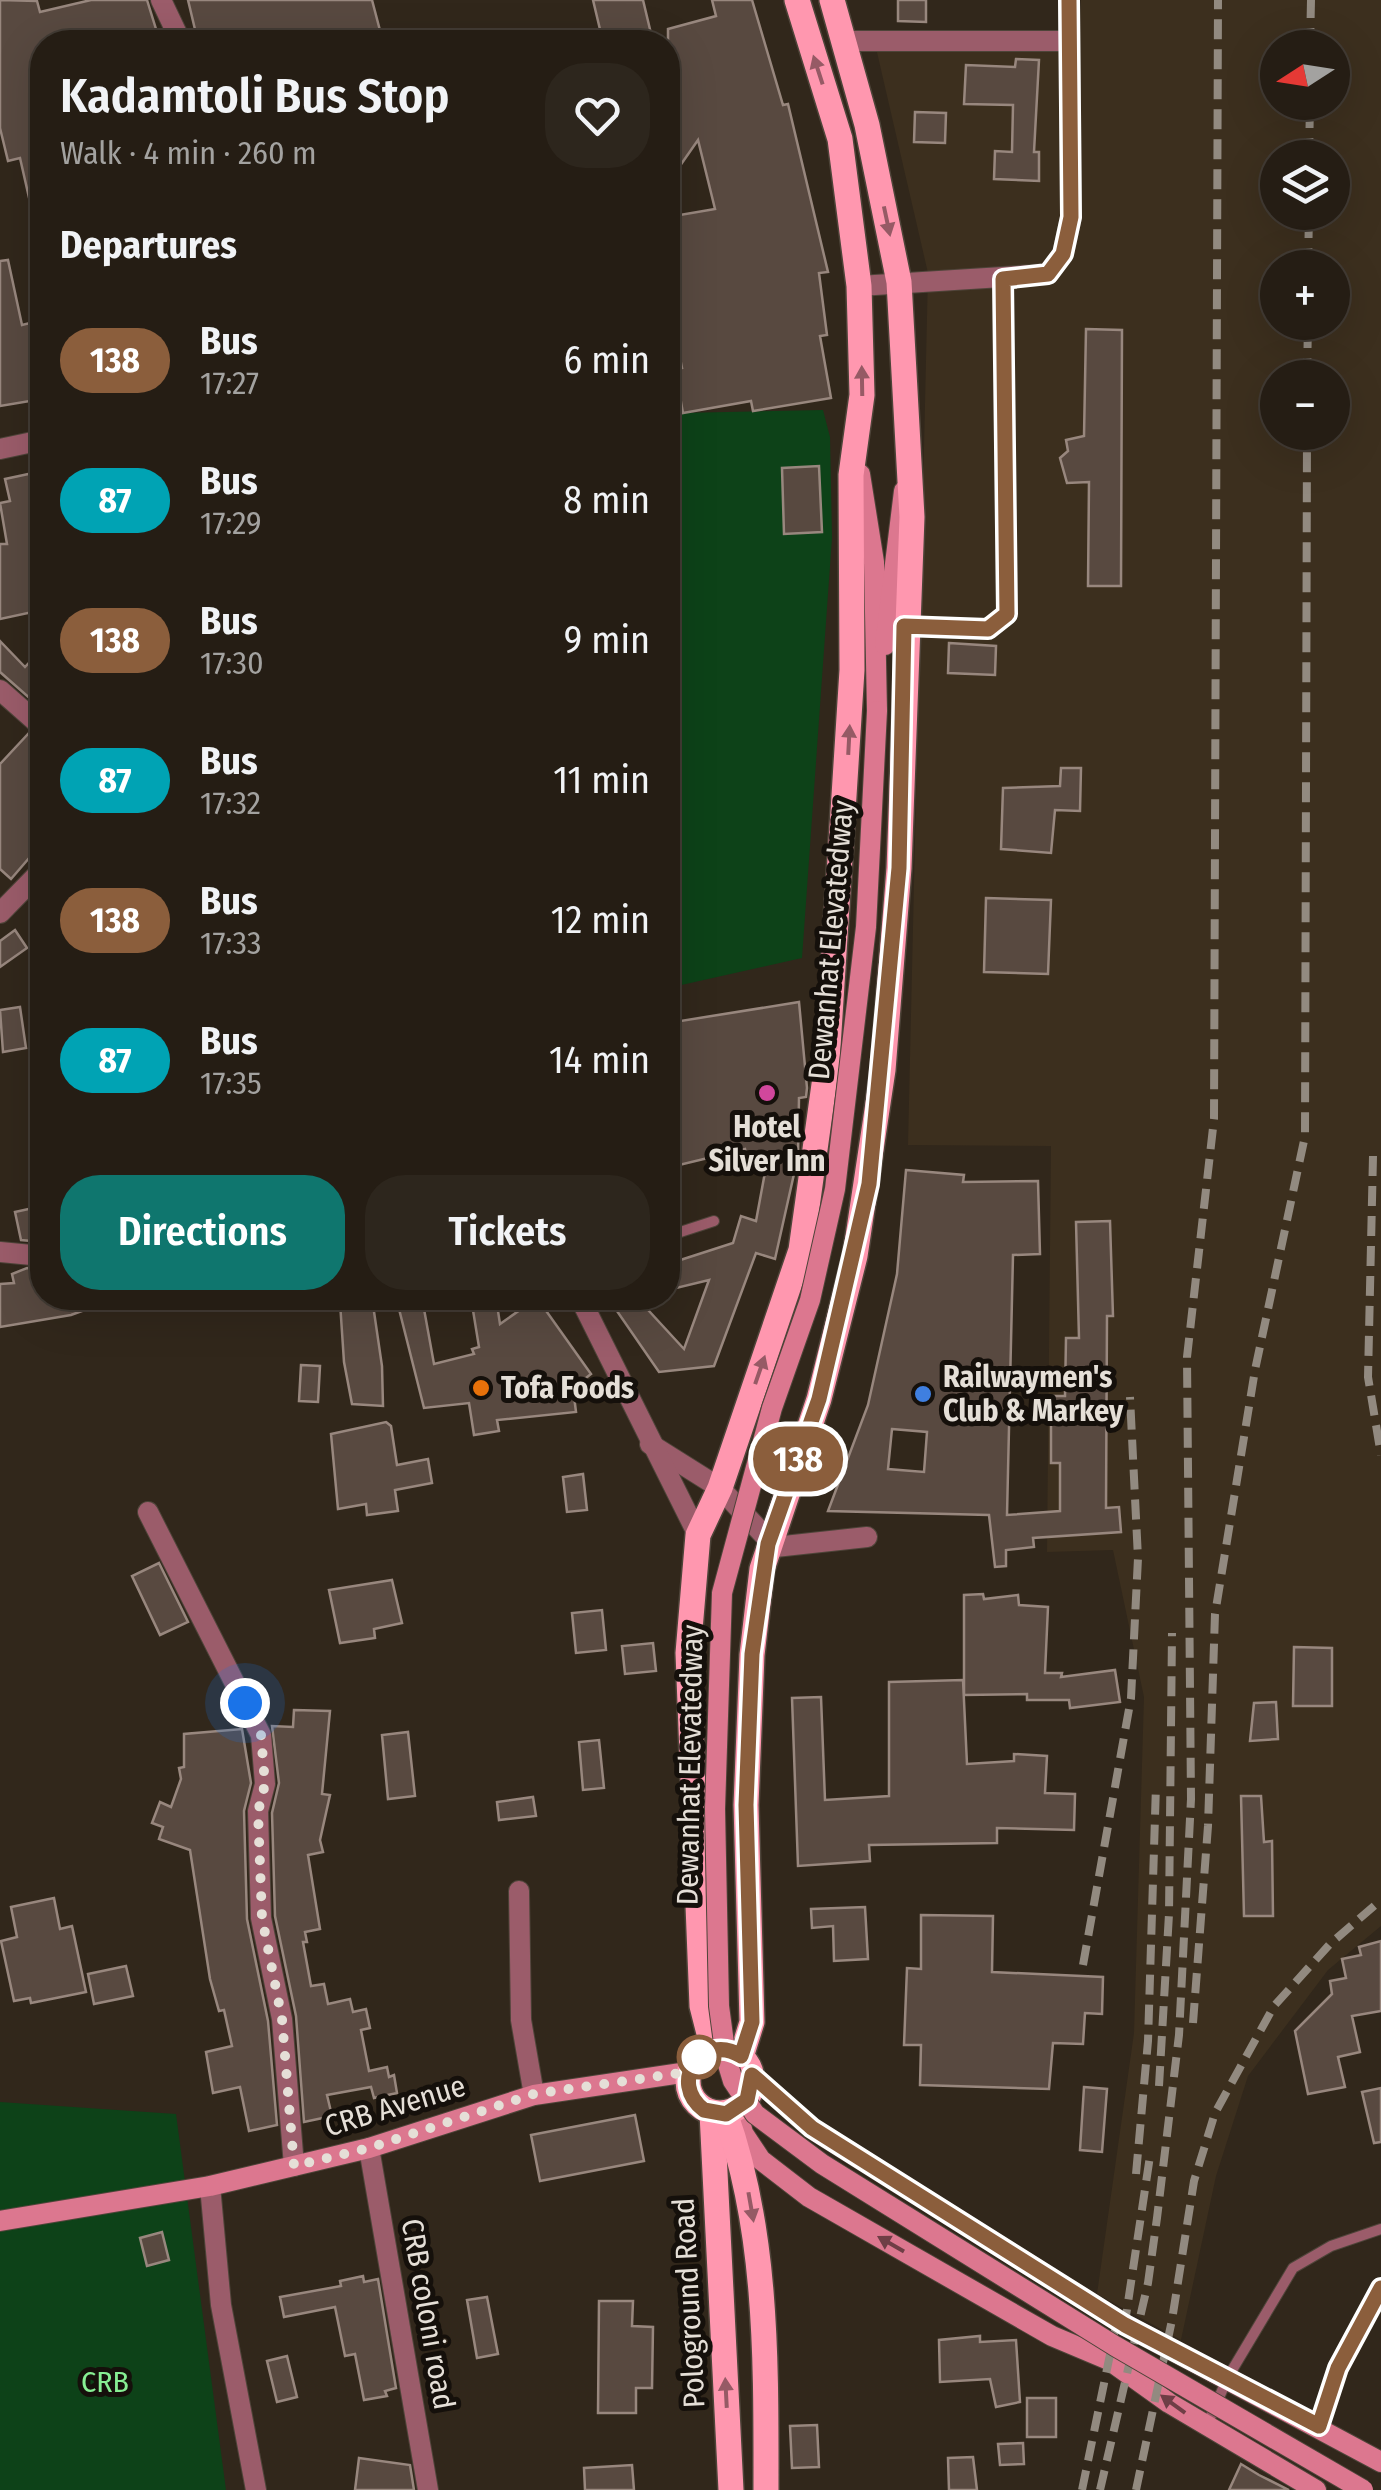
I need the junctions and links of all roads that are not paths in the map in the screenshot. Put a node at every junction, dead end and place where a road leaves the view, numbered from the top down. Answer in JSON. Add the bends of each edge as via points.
{"nodes":[{"id":1,"x":161,"y":0,"type":"edge"},
{"id":2,"x":797,"y":0,"type":"edge"},
{"id":3,"x":832,"y":0,"type":"edge"},
{"id":4,"x":1069,"y":0,"type":"edge"},
{"id":5,"x":175,"y":30,"type":"edge"},
{"id":6,"x":844,"y":41,"type":"junction"},
{"id":7,"x":1069,"y":41,"type":"junction"},
{"id":8,"x":1003,"y":279,"type":"junction"},
{"id":9,"x":899,"y":282,"type":"junction"},
{"id":10,"x":859,"y":286,"type":"junction"},
{"id":11,"x":30,"y":443,"type":"edge"},
{"id":12,"x":855,"y":445,"type":"junction"},
{"id":13,"x":0,"y":449,"type":"edge"},
{"id":14,"x":912,"y":454,"type":"junction"},
{"id":15,"x":904,"y":626,"type":"junction"},
{"id":16,"x":3,"y":699,"type":"edge"},
{"id":17,"x":876,"y":711,"type":"junction"},
{"id":18,"x":30,"y":718,"type":"edge"},
{"id":19,"x":30,"y":882,"type":"edge"},
{"id":20,"x":0,"y":913,"type":"edge"},
{"id":21,"x":714,"y":1221,"type":"dead end"},
{"id":22,"x":680,"y":1232,"type":"edge"},
{"id":23,"x":0,"y":1252,"type":"edge"},
{"id":24,"x":30,"y":1255,"type":"edge"},
{"id":25,"x":586,"y":1310,"type":"edge"},
{"id":26,"x":650,"y":1444,"type":"junction"},
{"id":27,"x":720,"y":1488,"type":"junction"},
{"id":28,"x":148,"y":1512,"type":"dead end"},
{"id":29,"x":698,"y":1535,"type":"junction"},
{"id":30,"x":867,"y":1537,"type":"dead end"},
{"id":31,"x":768,"y":1544,"type":"junction"},
{"id":32,"x":519,"y":1892,"type":"dead end"},
{"id":33,"x":713,"y":2049,"type":"junction"},
{"id":34,"x":746,"y":2066,"type":"junction"},
{"id":35,"x":688,"y":2072,"type":"junction"},
{"id":36,"x":534,"y":2094,"type":"junction"},
{"id":37,"x":725,"y":2112,"type":"junction"},
{"id":38,"x":369,"y":2148,"type":"junction"},
{"id":39,"x":294,"y":2166,"type":"junction"},
{"id":40,"x":210,"y":2186,"type":"junction"},
{"id":41,"x":0,"y":2221,"type":"edge"},
{"id":42,"x":1381,"y":2229,"type":"edge"},
{"id":43,"x":1381,"y":2288,"type":"edge"},
{"id":44,"x":1228,"y":2377,"type":"junction"},
{"id":45,"x":1207,"y":2425,"type":"junction"},
{"id":46,"x":1319,"y":2426,"type":"junction"},
{"id":47,"x":1381,"y":2462,"type":"edge"},
{"id":48,"x":256,"y":2490,"type":"edge"},
{"id":49,"x":428,"y":2490,"type":"edge"},
{"id":50,"x":731,"y":2490,"type":"edge"},
{"id":51,"x":766,"y":2490,"type":"edge"},
{"id":52,"x":1316,"y":2490,"type":"edge"},
{"id":53,"x":1362,"y":2490,"type":"edge"}],
"edges":[{"from":1,"to":5,"type":"street"},
{"from":10,"to":2,"type":"main road","one_way":true,"via":[[840,139]]},
{"from":3,"to":6,"type":"main road"},
{"from":4,"to":7,"type":"street"},
{"from":6,"to":7,"type":"street"},
{"from":6,"to":9,"type":"main road","one_way":true},
{"from":7,"to":8,"type":"street","via":[[1071,217],[1063,254],[1048,274]]},
{"from":8,"to":9,"type":"street"},
{"from":8,"to":15,"type":"lane","via":[[1007,614],[988,629]]},
{"from":9,"to":10,"type":"street"},
{"from":9,"to":14,"type":"main road"},
{"from":12,"to":10,"type":"main road","one_way":true,"via":[[862,395]]},
{"from":11,"to":13,"type":"street"},
{"from":12,"to":17,"type":"main road","name":"Dewanhat Elevatedway","via":[[874,562]]},
{"from":27,"to":12,"type":"main road","one_way":true,"via":[[801,1250],[827,1062],[852,670]]},
{"from":14,"to":15,"type":"main road"},
{"from":14,"to":17,"type":"main road","name":"Dewanhat Elevatedway","via":[[896,528]]},
{"from":15,"to":31,"type":"main road","via":[[899,868],[869,1184],[819,1399]]},
{"from":16,"to":18,"type":"street"},
{"from":17,"to":53,"type":"main road","name":"Dewanhat Elevatedway","bridge":true,"via":[[867,910],[835,1189],[810,1300],[772,1408],[722,1592],[715,1828],[719,2006],[730,2070],[755,2114],[822,2164]]},
{"from":19,"to":20,"type":"street"},
{"from":21,"to":22,"type":"lane"},
{"from":23,"to":24,"type":"street"},
{"from":25,"to":26,"type":"street"},
{"from":26,"to":27,"type":"street"},
{"from":26,"to":29,"type":"street"},
{"from":27,"to":29,"type":"main road"},
{"from":27,"to":31,"type":"street"},
{"from":28,"to":39,"type":"street","via":[[261,1735],[262,1918],[282,2019]]},
{"from":29,"to":33,"type":"main road","via":[[688,1653],[702,2006]]},
{"from":30,"to":31,"type":"street"},
{"from":31,"to":34,"type":"main road","via":[[752,1654],[746,1805],[752,2022]]},
{"from":32,"to":36,"type":"street","via":[[521,2020]]},
{"from":33,"to":34,"type":"main road"},
{"from":33,"to":35,"type":"main road"},
{"from":34,"to":37,"type":"main road","via":[[752,2088]]},
{"from":34,"to":44,"type":"main road","via":[[841,2147],[1125,2325]]},
{"from":35,"to":36,"type":"main road","name":"CRB Avenue"},
{"from":35,"to":37,"type":"main road","via":[[692,2098]]},
{"from":36,"to":38,"type":"main road","name":"CRB Avenue"},
{"from":45,"to":37,"type":"main road","one_way":true,"via":[[1108,2360],[1052,2336],[809,2197],[761,2160]]},
{"from":50,"to":37,"type":"main road","name":"Pologround Road","one_way":true},
{"from":37,"to":51,"type":"main road","one_way":true,"via":[[742,2158],[757,2242]]},
{"from":38,"to":39,"type":"main road","name":"CRB Avenue"},
{"from":38,"to":49,"type":"street","name":"CRB coloni road"},
{"from":39,"to":40,"type":"main road","name":"CRB Avenue"},
{"from":40,"to":41,"type":"main road","name":"CRB Avenue"},
{"from":40,"to":48,"type":"street","via":[[221,2306]]},
{"from":42,"to":44,"type":"lane","via":[[1294,2268]]},
{"from":43,"to":46,"type":"lane","via":[[1338,2368]]},
{"from":44,"to":45,"type":"lane"},
{"from":44,"to":46,"type":"main road"},
{"from":45,"to":52,"type":"main road"},
{"from":46,"to":47,"type":"main road"}]}
